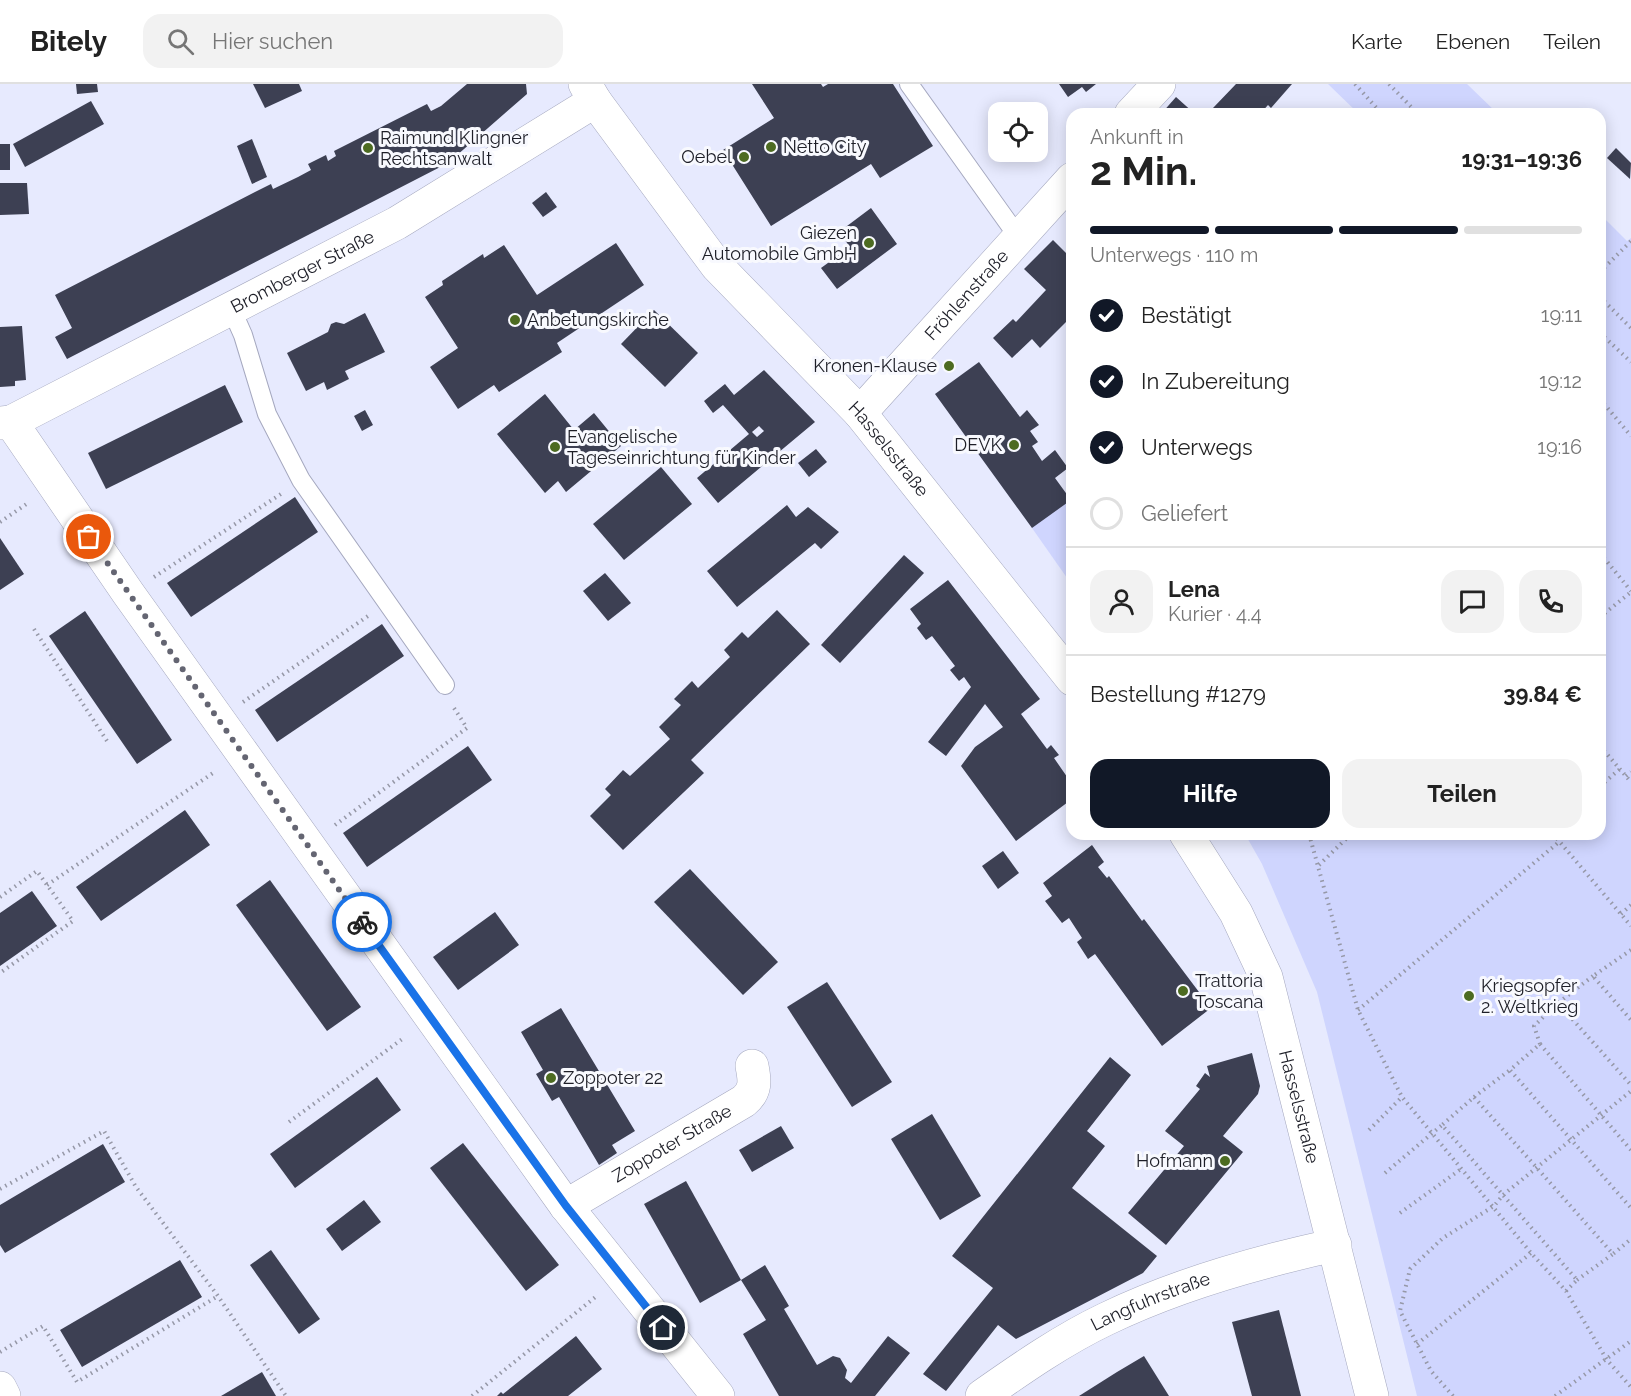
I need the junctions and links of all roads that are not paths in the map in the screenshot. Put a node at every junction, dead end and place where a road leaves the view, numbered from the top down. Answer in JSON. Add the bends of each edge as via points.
{"nodes":[{"id":1,"x":909,"y":84,"type":"edge"},
{"id":2,"x":1159,"y":84,"type":"edge"},
{"id":3,"x":590,"y":93,"type":"edge"},
{"id":4,"x":1137,"y":108,"type":"edge"},
{"id":5,"x":1066,"y":186,"type":"edge"},
{"id":6,"x":1019,"y":237,"type":"junction"},
{"id":7,"x":231,"y":308,"type":"junction"},
{"id":8,"x":860,"y":412,"type":"junction"},
{"id":9,"x":5,"y":422,"type":"edge"},
{"id":10,"x":1066,"y":671,"type":"edge"},
{"id":11,"x":445,"y":685,"type":"road end"},
{"id":12,"x":1190,"y":840,"type":"edge"},
{"id":13,"x":752,"y":1066,"type":"dead end"},
{"id":14,"x":566,"y":1206,"type":"junction"},
{"id":15,"x":1335,"y":1245,"type":"junction"},
{"id":16,"x":0,"y":1388,"type":"edge"},
{"id":17,"x":4,"y":1396,"type":"edge"},
{"id":18,"x":718,"y":1396,"type":"edge"},
{"id":19,"x":982,"y":1396,"type":"edge"},
{"id":20,"x":1372,"y":1396,"type":"edge"}],
"edges":[{"from":1,"to":6,"type":"lane"},
{"from":2,"to":4,"type":"street"},
{"from":3,"to":7,"type":"street","name":"Bromberger Straße","via":[[397,223]]},
{"from":3,"to":8,"type":"street","name":"Hasselsstraße","via":[[717,266]]},
{"from":5,"to":6,"type":"street","name":"Fröhlenstraße"},
{"from":6,"to":8,"type":"street","name":"Fröhlenstraße"},
{"from":7,"to":9,"type":"street","name":"Bromberger Straße"},
{"from":7,"to":11,"type":"lane","via":[[267,414],[301,480]]},
{"from":8,"to":10,"type":"street","name":"Hasselsstraße"},
{"from":9,"to":14,"type":"street"},
{"from":12,"to":15,"type":"street","name":"Hasselsstraße","via":[[1236,913],[1266,977]]},
{"from":13,"to":14,"type":"street","name":"Zoppoter Straße","via":[[755,1084],[744,1101]]},
{"from":14,"to":18,"type":"street"},
{"from":15,"to":19,"type":"street","name":"Langfuhrstraße","via":[[1189,1284],[1105,1319],[1030,1362]]},
{"from":15,"to":20,"type":"street","name":"Hasselsstraße"},
{"from":16,"to":17,"type":"street"}]}
